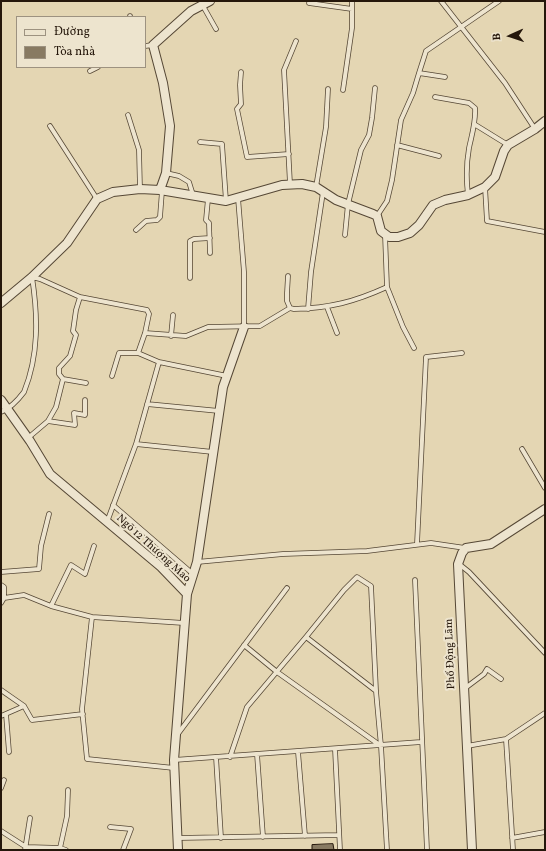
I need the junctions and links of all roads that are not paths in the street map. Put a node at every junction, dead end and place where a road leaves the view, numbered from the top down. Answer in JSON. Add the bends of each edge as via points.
{"nodes":[{"id":1,"x":210,"y":1,"type":"edge"},
{"id":2,"x":352,"y":1,"type":"edge"},
{"id":3,"x":441,"y":1,"type":"edge"},
{"id":4,"x":499,"y":1,"type":"edge"},
{"id":5,"x":310,"y":3,"type":"dead end"},
{"id":6,"x":203,"y":6,"type":"junction"},
{"id":7,"x":352,"y":9,"type":"junction"},
{"id":8,"x":461,"y":28,"type":"junction"},
{"id":9,"x":216,"y":29,"type":"dead end"},
{"id":10,"x":296,"y":41,"type":"dead end"},
{"id":11,"x":149,"y":45,"type":"edge"},
{"id":12,"x":96,"y":68,"type":"edge"},
{"id":13,"x":90,"y":71,"type":"dead end"},
{"id":14,"x":241,"y":72,"type":"dead end"},
{"id":15,"x":419,"y":73,"type":"junction"},
{"id":16,"x":445,"y":77,"type":"dead end"},
{"id":17,"x":375,"y":88,"type":"dead end"},
{"id":18,"x":328,"y":89,"type":"dead end"},
{"id":19,"x":343,"y":90,"type":"dead end"},
{"id":20,"x":434,"y":97,"type":"dead end"},
{"id":21,"x":128,"y":115,"type":"dead end"},
{"id":22,"x":545,"y":121,"type":"edge"},
{"id":23,"x":474,"y":124,"type":"junction"},
{"id":24,"x":50,"y":126,"type":"dead end"},
{"id":25,"x":535,"y":128,"type":"junction"},
{"id":26,"x":200,"y":142,"type":"dead end"},
{"id":27,"x":397,"y":145,"type":"junction"},
{"id":28,"x":508,"y":145,"type":"junction"},
{"id":29,"x":289,"y":154,"type":"junction"},
{"id":30,"x":439,"y":156,"type":"dead end"},
{"id":31,"x":166,"y":173,"type":"junction"},
{"id":32,"x":290,"y":184,"type":"junction"},
{"id":33,"x":316,"y":187,"type":"junction"},
{"id":34,"x":485,"y":187,"type":"junction"},
{"id":35,"x":140,"y":189,"type":"junction"},
{"id":36,"x":161,"y":190,"type":"junction"},
{"id":37,"x":323,"y":192,"type":"junction"},
{"id":38,"x":468,"y":195,"type":"junction"},
{"id":39,"x":193,"y":196,"type":"junction"},
{"id":40,"x":238,"y":198,"type":"junction"},
{"id":41,"x":97,"y":199,"type":"junction"},
{"id":42,"x":208,"y":199,"type":"junction"},
{"id":43,"x":226,"y":201,"type":"junction"},
{"id":44,"x":348,"y":204,"type":"junction"},
{"id":45,"x":376,"y":216,"type":"junction"},
{"id":46,"x":136,"y":230,"type":"dead end"},
{"id":47,"x":545,"y":232,"type":"edge"},
{"id":48,"x":385,"y":234,"type":"junction"},
{"id":49,"x":345,"y":235,"type":"dead end"},
{"id":50,"x":210,"y":238,"type":"junction"},
{"id":51,"x":210,"y":253,"type":"dead end"},
{"id":52,"x":288,"y":276,"type":"dead end"},
{"id":53,"x":32,"y":277,"type":"junction"},
{"id":54,"x":190,"y":278,"type":"dead end"},
{"id":55,"x":387,"y":287,"type":"junction"},
{"id":56,"x":80,"y":297,"type":"junction"},
{"id":57,"x":2,"y":301,"type":"edge"},
{"id":58,"x":327,"y":307,"type":"junction"},
{"id":59,"x":290,"y":308,"type":"junction"},
{"id":60,"x":308,"y":309,"type":"junction"},
{"id":61,"x":173,"y":315,"type":"dead end"},
{"id":62,"x":244,"y":327,"type":"junction"},
{"id":63,"x":145,"y":333,"type":"junction"},
{"id":64,"x":336,"y":333,"type":"dead end"},
{"id":65,"x":171,"y":336,"type":"junction"},
{"id":66,"x":414,"y":348,"type":"dead end"},
{"id":67,"x":138,"y":353,"type":"junction"},
{"id":68,"x":462,"y":353,"type":"dead end"},
{"id":69,"x":159,"y":362,"type":"junction"},
{"id":70,"x":112,"y":376,"type":"dead end"},
{"id":71,"x":227,"y":376,"type":"junction"},
{"id":72,"x":62,"y":379,"type":"junction"},
{"id":73,"x":86,"y":383,"type":"dead end"},
{"id":74,"x":1,"y":400,"type":"edge"},
{"id":75,"x":85,"y":400,"type":"dead end"},
{"id":76,"x":147,"y":404,"type":"junction"},
{"id":77,"x":5,"y":411,"type":"edge"},
{"id":78,"x":219,"y":411,"type":"junction"},
{"id":79,"x":48,"y":421,"type":"junction"},
{"id":80,"x":28,"y":438,"type":"junction"},
{"id":81,"x":136,"y":444,"type":"junction"},
{"id":82,"x":522,"y":449,"type":"dead end"},
{"id":83,"x":213,"y":452,"type":"junction"},
{"id":84,"x":545,"y":488,"type":"edge"},
{"id":85,"x":113,"y":505,"type":"junction"},
{"id":86,"x":545,"y":509,"type":"edge"},
{"id":87,"x":49,"y":514,"type":"dead end"},
{"id":88,"x":107,"y":522,"type":"junction"},
{"id":89,"x":417,"y":544,"type":"junction"},
{"id":90,"x":94,"y":546,"type":"dead end"},
{"id":91,"x":466,"y":548,"type":"junction"},
{"id":92,"x":197,"y":562,"type":"junction"},
{"id":93,"x":458,"y":564,"type":"junction"},
{"id":94,"x":1,"y":572,"type":"edge"},
{"id":95,"x":193,"y":574,"type":"junction"},
{"id":96,"x":415,"y":580,"type":"dead end"},
{"id":97,"x":1,"y":584,"type":"edge"},
{"id":98,"x":287,"y":588,"type":"dead end"},
{"id":99,"x":187,"y":594,"type":"junction"},
{"id":100,"x":4,"y":598,"type":"junction"},
{"id":101,"x":1,"y":603,"type":"edge"},
{"id":102,"x":51,"y":606,"type":"junction"},
{"id":103,"x":92,"y":617,"type":"junction"},
{"id":104,"x":184,"y":623,"type":"junction"},
{"id":105,"x":306,"y":638,"type":"junction"},
{"id":106,"x":244,"y":645,"type":"junction"},
{"id":107,"x":545,"y":653,"type":"edge"},
{"id":108,"x":277,"y":672,"type":"junction"},
{"id":109,"x":501,"y":679,"type":"dead end"},
{"id":110,"x":464,"y":689,"type":"junction"},
{"id":111,"x":1,"y":690,"type":"edge"},
{"id":112,"x":376,"y":691,"type":"junction"},
{"id":113,"x":24,"y":706,"type":"junction"},
{"id":114,"x":545,"y":713,"type":"edge"},
{"id":115,"x":83,"y":714,"type":"junction"},
{"id":116,"x":3,"y":715,"type":"edge"},
{"id":117,"x":176,"y":737,"type":"junction"},
{"id":118,"x":506,"y":739,"type":"junction"},
{"id":119,"x":421,"y":742,"type":"junction"},
{"id":120,"x":381,"y":746,"type":"junction"},
{"id":121,"x":467,"y":746,"type":"junction"},
{"id":122,"x":335,"y":749,"type":"junction"},
{"id":123,"x":9,"y":752,"type":"dead end"},
{"id":124,"x":298,"y":752,"type":"junction"},
{"id":125,"x":257,"y":754,"type":"junction"},
{"id":126,"x":230,"y":756,"type":"junction"},
{"id":127,"x":216,"y":758,"type":"junction"},
{"id":128,"x":174,"y":764,"type":"junction"},
{"id":129,"x":4,"y":780,"type":"dead end"},
{"id":130,"x":1,"y":788,"type":"edge"},
{"id":131,"x":68,"y":790,"type":"dead end"},
{"id":132,"x":30,"y":818,"type":"dead end"},
{"id":133,"x":110,"y":827,"type":"dead end"},
{"id":134,"x":1,"y":831,"type":"edge"},
{"id":135,"x":545,"y":832,"type":"edge"},
{"id":136,"x":339,"y":835,"type":"junction"},
{"id":137,"x":305,"y":836,"type":"junction"},
{"id":138,"x":263,"y":837,"type":"junction"},
{"id":139,"x":177,"y":838,"type":"junction"},
{"id":140,"x":221,"y":838,"type":"junction"},
{"id":141,"x":512,"y":838,"type":"junction"},
{"id":142,"x":25,"y":848,"type":"edge"},
{"id":143,"x":60,"y":848,"type":"junction"},
{"id":144,"x":66,"y":850,"type":"edge"},
{"id":145,"x":122,"y":850,"type":"edge"},
{"id":146,"x":178,"y":850,"type":"edge"},
{"id":147,"x":340,"y":850,"type":"edge"},
{"id":148,"x":387,"y":850,"type":"edge"},
{"id":149,"x":427,"y":850,"type":"edge"},
{"id":150,"x":472,"y":850,"type":"edge"},
{"id":151,"x":513,"y":850,"type":"edge"}],
"edges":[{"from":1,"to":6,"type":"street"},
{"from":2,"to":7,"type":"lane"},
{"from":3,"to":8,"type":"lane"},
{"from":4,"to":8,"type":"lane"},
{"from":5,"to":7,"type":"lane"},
{"from":6,"to":9,"type":"lane"},
{"from":6,"to":11,"type":"street","via":[[191,11]]},
{"from":7,"to":19,"type":"lane","via":[[352,28]]},
{"from":8,"to":15,"type":"lane","via":[[426,51]]},
{"from":8,"to":25,"type":"lane","via":[[505,83]]},
{"from":10,"to":29,"type":"lane","via":[[284,70]]},
{"from":11,"to":31,"type":"street","via":[[163,83],[170,126]]},
{"from":12,"to":13,"type":"lane"},
{"from":14,"to":29,"type":"lane","via":[[242,104],[237,109],[246,157]]},
{"from":15,"to":16,"type":"lane"},
{"from":15,"to":27,"type":"lane","via":[[401,120]]},
{"from":17,"to":44,"type":"lane","via":[[369,135],[361,150]]},
{"from":18,"to":33,"type":"lane","via":[[326,127]]},
{"from":20,"to":23,"type":"lane","via":[[473,106],[476,117]]},
{"from":21,"to":35,"type":"lane","via":[[139,150]]},
{"from":22,"to":25,"type":"street"},
{"from":23,"to":28,"type":"lane"},
{"from":23,"to":38,"type":"lane","via":[[466,175]]},
{"from":24,"to":41,"type":"lane"},
{"from":25,"to":28,"type":"street"},
{"from":26,"to":43,"type":"lane","via":[[222,144]]},
{"from":27,"to":30,"type":"lane"},
{"from":27,"to":45,"type":"lane","via":[[387,201]]},
{"from":28,"to":34,"type":"street","via":[[495,177]]},
{"from":29,"to":32,"type":"lane"},
{"from":31,"to":36,"type":"street"},
{"from":31,"to":39,"type":"lane","via":[[189,182]]},
{"from":32,"to":33,"type":"street"},
{"from":32,"to":40,"type":"street"},
{"from":33,"to":37,"type":"street"},
{"from":34,"to":38,"type":"street"},
{"from":34,"to":47,"type":"lane","via":[[487,221]]},
{"from":35,"to":36,"type":"street"},
{"from":35,"to":41,"type":"street","via":[[112,192]]},
{"from":36,"to":39,"type":"street"},
{"from":36,"to":46,"type":"lane","via":[[160,217],[157,220],[146,221]]},
{"from":37,"to":44,"type":"street"},
{"from":37,"to":60,"type":"lane"},
{"from":38,"to":48,"type":"street","via":[[433,205],[410,233],[398,237],[389,237]]},
{"from":39,"to":42,"type":"street"},
{"from":40,"to":43,"type":"street"},
{"from":40,"to":62,"type":"lane","via":[[244,272]]},
{"from":41,"to":53,"type":"street","via":[[67,243]]},
{"from":42,"to":43,"type":"street"},
{"from":42,"to":50,"type":"lane","via":[[206,220],[210,223]]},
{"from":44,"to":45,"type":"street"},
{"from":44,"to":49,"type":"lane"},
{"from":45,"to":48,"type":"street","via":[[381,231]]},
{"from":48,"to":55,"type":"lane"},
{"from":50,"to":51,"type":"lane"},
{"from":50,"to":54,"type":"lane","via":[[190,241]]},
{"from":52,"to":59,"type":"lane","via":[[287,301]]},
{"from":53,"to":56,"type":"lane"},
{"from":53,"to":57,"type":"street"},
{"from":53,"to":77,"type":"lane","via":[[36,296],[36,345],[24,392]]},
{"from":55,"to":58,"type":"lane","via":[[354,301]]},
{"from":55,"to":66,"type":"lane"},
{"from":56,"to":63,"type":"lane","via":[[147,310],[149,314]]},
{"from":56,"to":72,"type":"lane","via":[[73,330],[76,335],[70,356],[59,368]]},
{"from":58,"to":60,"type":"lane"},
{"from":58,"to":64,"type":"lane"},
{"from":59,"to":60,"type":"lane"},
{"from":59,"to":62,"type":"lane","via":[[262,326]]},
{"from":61,"to":65,"type":"lane"},
{"from":62,"to":65,"type":"lane","via":[[208,327],[186,336]]},
{"from":62,"to":71,"type":"street"},
{"from":63,"to":65,"type":"lane"},
{"from":63,"to":67,"type":"lane"},
{"from":67,"to":69,"type":"lane"},
{"from":67,"to":70,"type":"lane","via":[[119,353]]},
{"from":68,"to":89,"type":"lane","via":[[426,357]]},
{"from":69,"to":71,"type":"lane"},
{"from":69,"to":76,"type":"lane"},
{"from":71,"to":78,"type":"street"},
{"from":72,"to":73,"type":"lane"},
{"from":72,"to":79,"type":"lane","via":[[56,407]]},
{"from":74,"to":77,"type":"street","name":"Ngõ 12 Thượng Mao"},
{"from":75,"to":79,"type":"lane","via":[[85,415],[74,413],[75,425]]},
{"from":76,"to":78,"type":"lane"},
{"from":76,"to":81,"type":"lane"},
{"from":77,"to":80,"type":"street","name":"Ngõ 12 Thượng Mao"},
{"from":78,"to":83,"type":"street"},
{"from":79,"to":80,"type":"lane"},
{"from":80,"to":88,"type":"street","name":"Ngõ 12 Thượng Mao","via":[[50,474]]},
{"from":81,"to":83,"type":"lane"},
{"from":81,"to":85,"type":"lane"},
{"from":82,"to":84,"type":"lane"},
{"from":83,"to":92,"type":"street"},
{"from":85,"to":88,"type":"lane"},
{"from":85,"to":95,"type":"lane"},
{"from":86,"to":91,"type":"street","via":[[491,544]]},
{"from":87,"to":94,"type":"lane","via":[[41,546],[39,569]]},
{"from":88,"to":99,"type":"street","name":"Ngõ 12 Thượng Mao","via":[[161,567]]},
{"from":89,"to":91,"type":"lane","via":[[431,543]]},
{"from":89,"to":92,"type":"lane","via":[[367,551],[283,554]]},
{"from":90,"to":102,"type":"lane","via":[[85,574],[71,565]]},
{"from":91,"to":93,"type":"street","name":"Phố Động Lãm"},
{"from":92,"to":95,"type":"street"},
{"from":93,"to":107,"type":"lane","via":[[469,572]]},
{"from":93,"to":110,"type":"street","name":"Phố Động Lãm"},
{"from":95,"to":99,"type":"street"},
{"from":96,"to":119,"type":"lane"},
{"from":97,"to":100,"type":"lane","via":[[4,587]]},
{"from":98,"to":106,"type":"lane"},
{"from":99,"to":104,"type":"street","name":"Ngõ 12 Thượng Mao"},
{"from":100,"to":101,"type":"lane"},
{"from":100,"to":102,"type":"lane","via":[[24,595]]},
{"from":102,"to":103,"type":"lane"},
{"from":103,"to":104,"type":"lane"},
{"from":103,"to":115,"type":"lane"},
{"from":104,"to":117,"type":"street","name":"Ngõ 12 Thượng Mao"},
{"from":105,"to":108,"type":"lane"},
{"from":105,"to":112,"type":"lane"},
{"from":105,"to":112,"type":"lane","via":[[357,577],[371,586]]},
{"from":106,"to":108,"type":"lane"},
{"from":106,"to":117,"type":"lane"},
{"from":108,"to":120,"type":"lane"},
{"from":108,"to":126,"type":"lane","via":[[247,707]]},
{"from":109,"to":110,"type":"lane","via":[[487,669]]},
{"from":110,"to":121,"type":"street","name":"Phố Động Lãm"},
{"from":111,"to":113,"type":"lane"},
{"from":112,"to":120,"type":"lane"},
{"from":113,"to":115,"type":"lane","via":[[32,720]]},
{"from":113,"to":116,"type":"lane"},
{"from":114,"to":118,"type":"lane"},
{"from":115,"to":128,"type":"lane","via":[[87,759]]},
{"from":116,"to":123,"type":"lane"},
{"from":117,"to":128,"type":"street","name":"Ngõ 12 Thượng Mao"},
{"from":118,"to":121,"type":"lane"},
{"from":118,"to":141,"type":"lane"},
{"from":119,"to":120,"type":"lane"},
{"from":119,"to":149,"type":"lane"},
{"from":120,"to":122,"type":"lane"},
{"from":120,"to":148,"type":"lane"},
{"from":121,"to":150,"type":"street","name":"Phố Động Lãm"},
{"from":122,"to":124,"type":"lane"},
{"from":122,"to":136,"type":"lane"},
{"from":124,"to":125,"type":"lane"},
{"from":124,"to":137,"type":"lane"},
{"from":125,"to":126,"type":"lane"},
{"from":125,"to":138,"type":"lane"},
{"from":126,"to":127,"type":"lane"},
{"from":127,"to":128,"type":"lane"},
{"from":127,"to":140,"type":"lane"},
{"from":128,"to":139,"type":"street","name":"Ngõ 12 Thượng Mao"},
{"from":129,"to":130,"type":"lane"},
{"from":131,"to":143,"type":"lane","via":[[67,816]]},
{"from":132,"to":142,"type":"lane"},
{"from":133,"to":145,"type":"lane","via":[[131,829]]},
{"from":134,"to":142,"type":"lane"},
{"from":135,"to":141,"type":"lane"},
{"from":136,"to":137,"type":"lane"},
{"from":136,"to":147,"type":"lane"},
{"from":137,"to":138,"type":"lane"},
{"from":138,"to":140,"type":"lane"},
{"from":139,"to":140,"type":"lane"},
{"from":139,"to":146,"type":"street","name":"Ngõ 12 Thượng Mao"},
{"from":141,"to":151,"type":"lane"},
{"from":142,"to":143,"type":"lane"},
{"from":143,"to":144,"type":"lane"}]}
